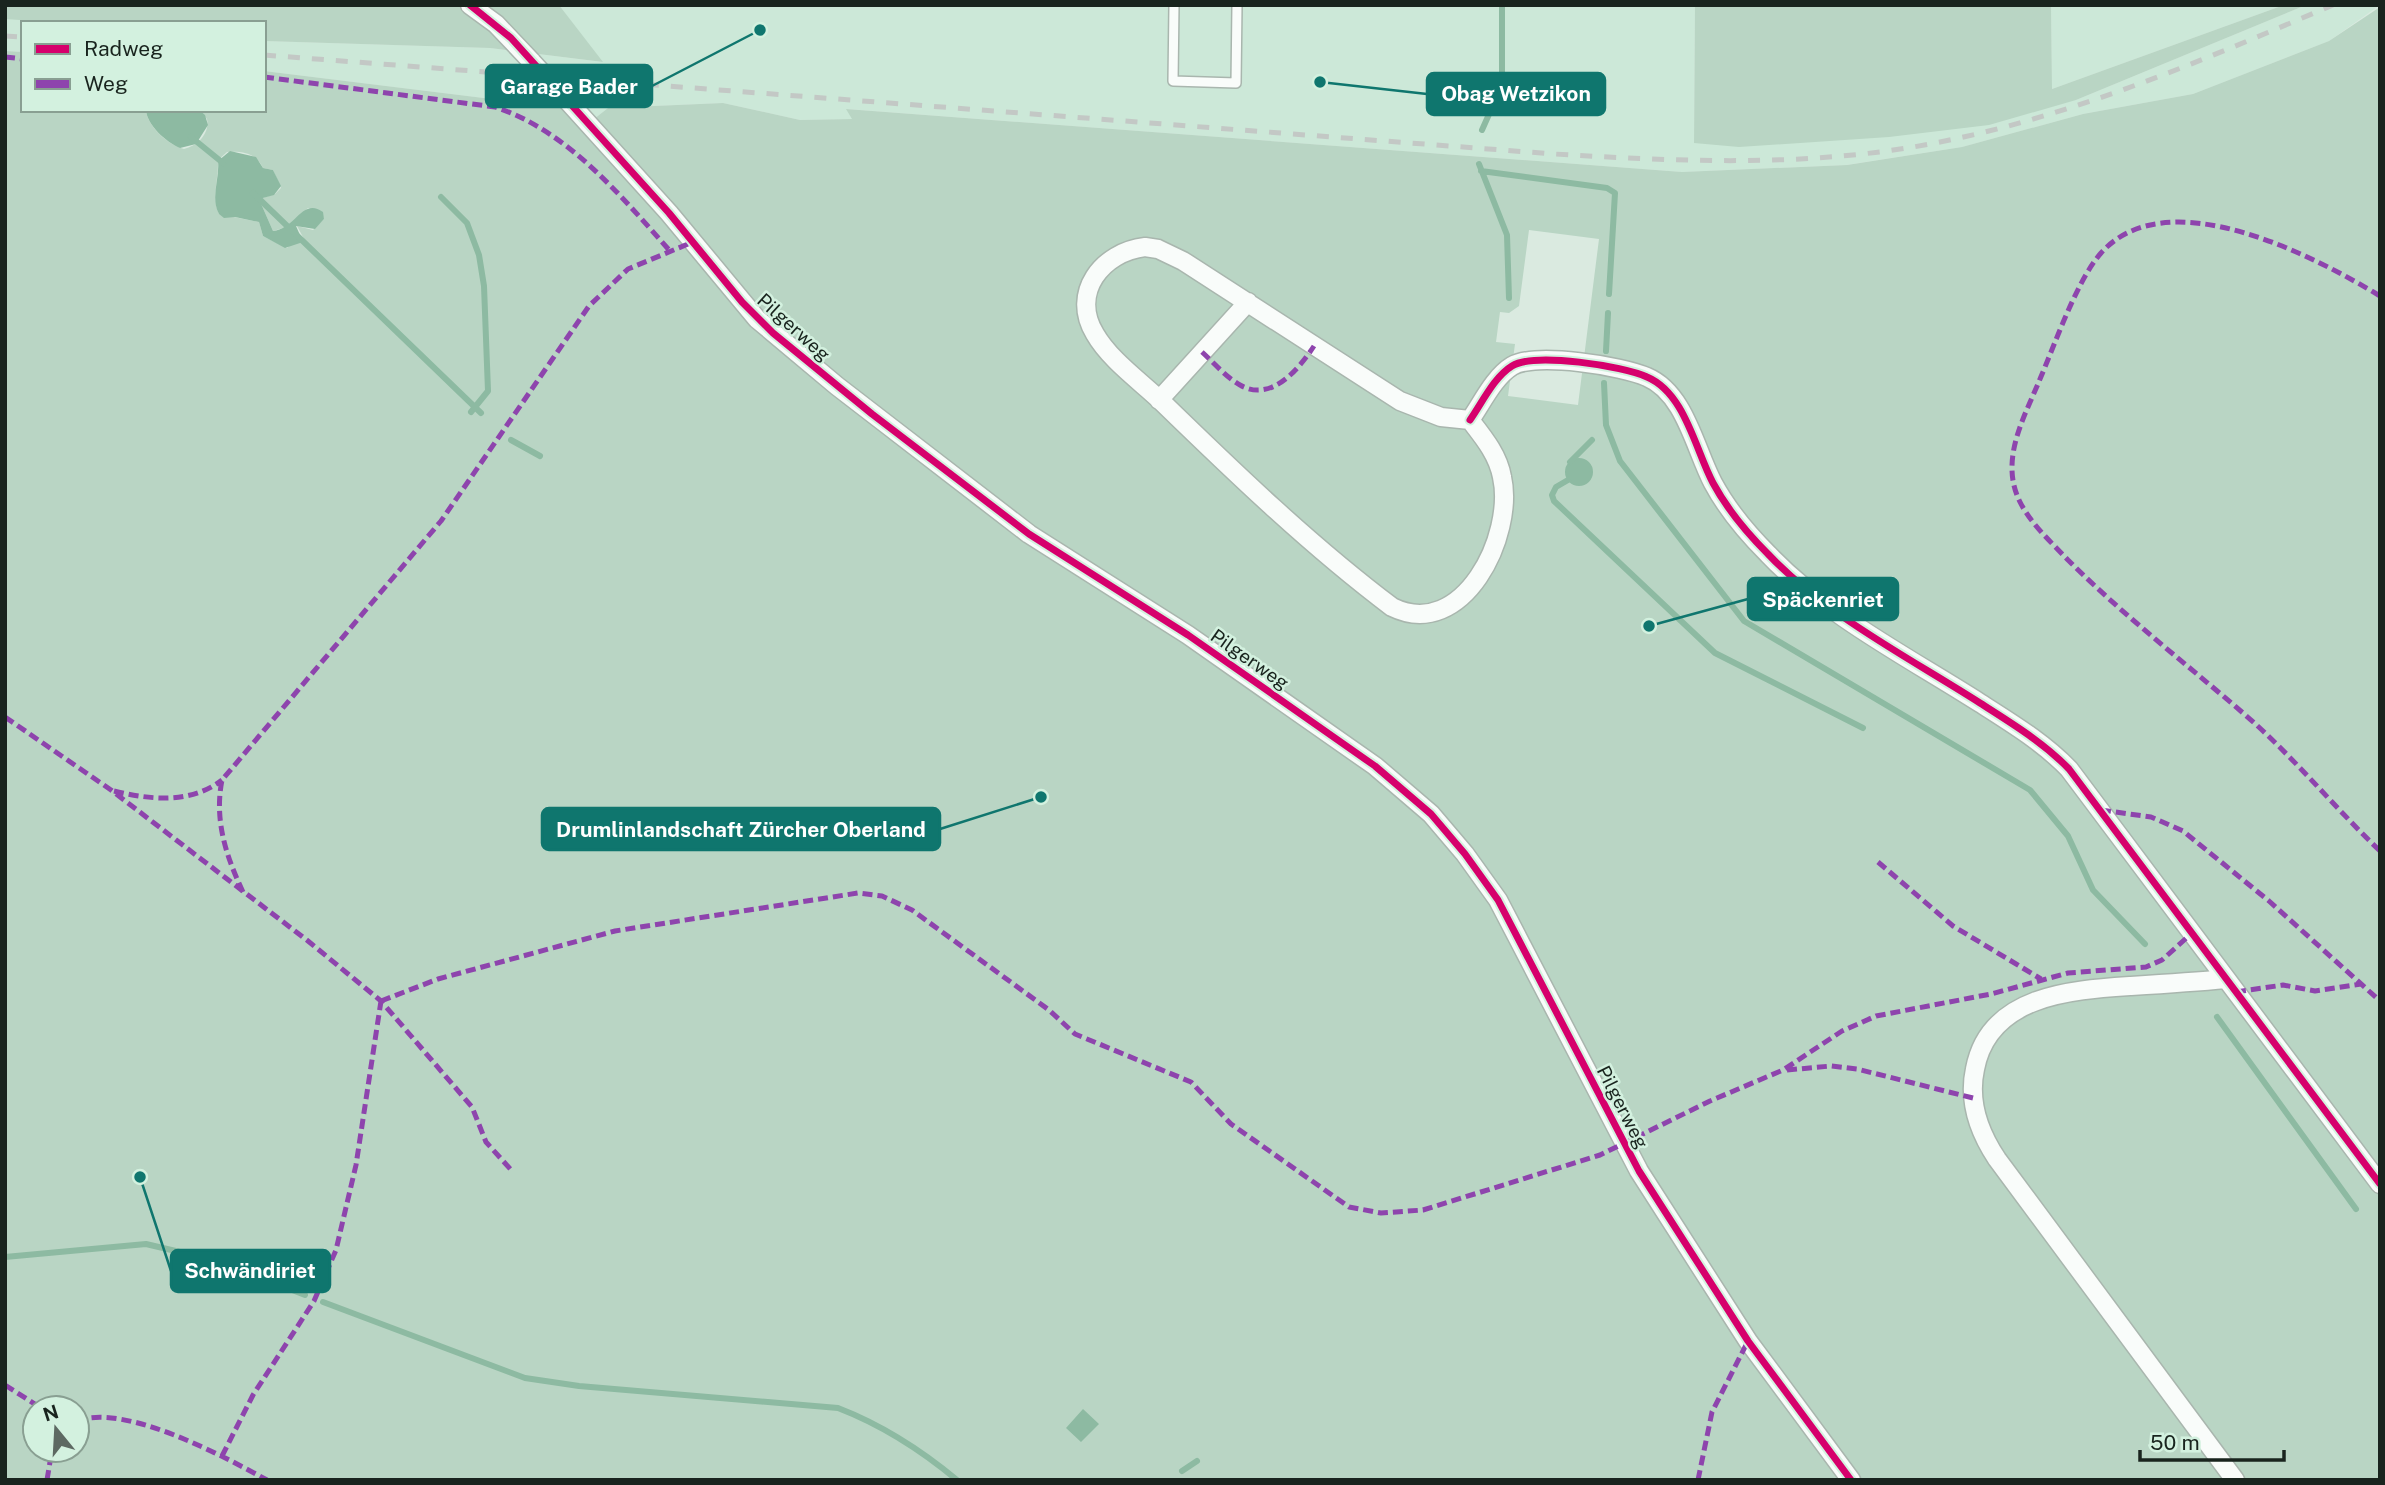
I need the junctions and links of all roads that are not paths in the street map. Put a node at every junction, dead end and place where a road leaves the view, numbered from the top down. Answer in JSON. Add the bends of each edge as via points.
{"nodes":[{"id":1,"x":470,"y":5,"type":"edge"},
{"id":2,"x":1174,"y":5,"type":"edge"},
{"id":3,"x":1237,"y":5,"type":"edge"},
{"id":4,"x":1248,"y":302,"type":"junction"},
{"id":5,"x":1159,"y":400,"type":"junction"},
{"id":6,"x":1470,"y":420,"type":"junction"},
{"id":7,"x":2226,"y":979,"type":"junction"},
{"id":8,"x":2380,"y":1184,"type":"edge"},
{"id":9,"x":1850,"y":1480,"type":"edge"},
{"id":10,"x":2235,"y":1480,"type":"edge"}],
"edges":[{"from":1,"to":9,"type":"street","name":"Pilgerweg","bridge":true,"via":[[496,24],[556,88],[757,319],[1029,534],[1188,635],[1364,758],[1437,820],[1510,921],[1639,1171],[1748,1341]]},
{"from":2,"to":3,"type":"lane","via":[[1173,81],[1236,83]]},
{"from":4,"to":5,"type":"street"},
{"from":4,"to":5,"type":"street","via":[[1158,249],[1131,248],[1097,271],[1087,296],[1089,323],[1104,346]]},
{"from":4,"to":6,"type":"street","via":[[1400,401],[1441,417]]},
{"from":5,"to":6,"type":"street","via":[[1382,599],[1414,615],[1435,613],[1462,596],[1481,572],[1498,534],[1503,477],[1492,450]]},
{"from":6,"to":7,"type":"street","via":[[1503,374],[1522,362],[1539,359],[1611,368],[1654,380],[1674,402],[1720,494],[1768,554],[1817,598],[2056,756],[2081,782]]},
{"from":7,"to":8,"type":"street"},
{"from":7,"to":10,"type":"street","via":[[2073,990],[2032,1002],[2009,1016],[1984,1044],[1973,1087],[1979,1125],[1997,1160]]}]}
